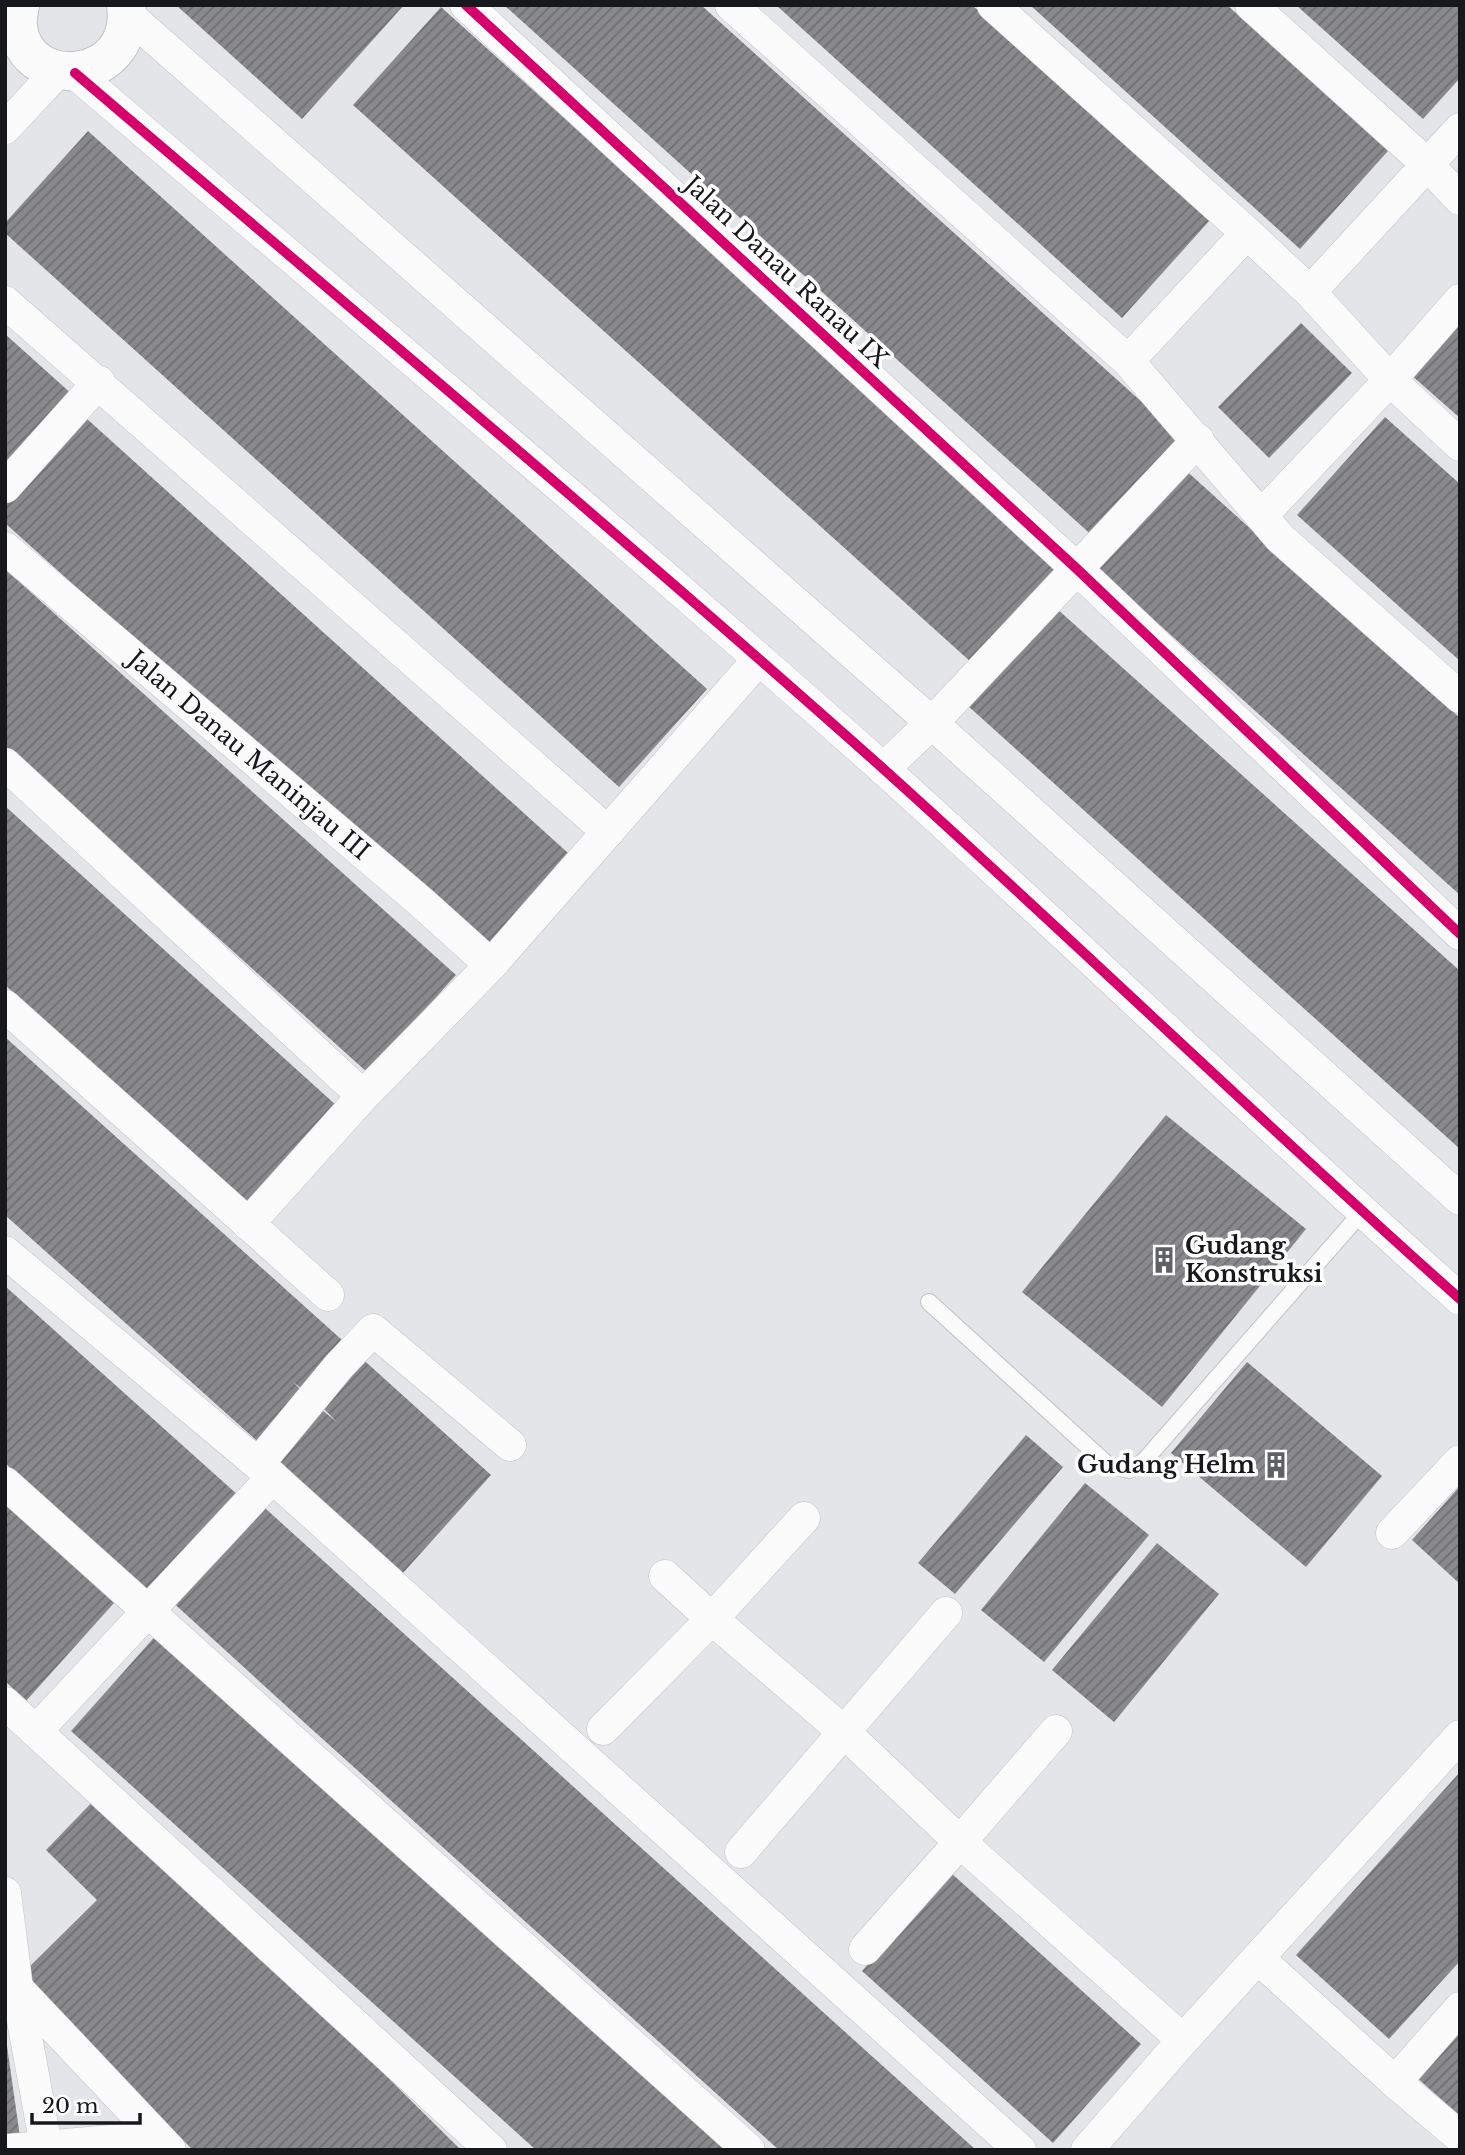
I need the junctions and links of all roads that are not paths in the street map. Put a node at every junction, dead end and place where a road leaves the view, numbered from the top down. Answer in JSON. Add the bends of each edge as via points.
{"nodes":[{"id":1,"x":466,"y":5,"type":"edge"},
{"id":2,"x":731,"y":5,"type":"edge"},
{"id":3,"x":993,"y":5,"type":"edge"},
{"id":4,"x":1251,"y":5,"type":"edge"},
{"id":5,"x":126,"y":7,"type":"edge"},
{"id":6,"x":14,"y":25,"type":"edge"},
{"id":7,"x":66,"y":72,"type":"junction"},
{"id":8,"x":5,"y":128,"type":"edge"},
{"id":9,"x":1460,"y":129,"type":"edge"},
{"id":10,"x":1428,"y":165,"type":"junction"},
{"id":11,"x":1460,"y":199,"type":"edge"},
{"id":12,"x":1247,"y":233,"type":"junction"},
{"id":13,"x":1310,"y":292,"type":"junction"},
{"id":14,"x":1460,"y":300,"type":"edge"},
{"id":15,"x":5,"y":302,"type":"edge"},
{"id":16,"x":1128,"y":361,"type":"junction"},
{"id":17,"x":1390,"y":380,"type":"junction"},
{"id":18,"x":99,"y":383,"type":"junction"},
{"id":19,"x":1198,"y":440,"type":"junction"},
{"id":20,"x":1460,"y":445,"type":"edge"},
{"id":21,"x":5,"y":487,"type":"edge"},
{"id":22,"x":1262,"y":515,"type":"junction"},
{"id":23,"x":5,"y":548,"type":"edge"},
{"id":24,"x":1077,"y":569,"type":"junction"},
{"id":25,"x":759,"y":659,"type":"junction"},
{"id":26,"x":1460,"y":697,"type":"edge"},
{"id":27,"x":932,"y":723,"type":"junction"},
{"id":28,"x":5,"y":764,"type":"edge"},
{"id":29,"x":883,"y":769,"type":"junction"},
{"id":30,"x":608,"y":832,"type":"junction"},
{"id":31,"x":1460,"y":934,"type":"edge"},
{"id":32,"x":491,"y":965,"type":"junction"},
{"id":33,"x":5,"y":1006,"type":"edge"},
{"id":34,"x":363,"y":1096,"type":"junction"},
{"id":35,"x":1460,"y":1199,"type":"edge"},
{"id":36,"x":1362,"y":1212,"type":"junction"},
{"id":37,"x":247,"y":1224,"type":"junction"},
{"id":38,"x":5,"y":1252,"type":"edge"},
{"id":39,"x":328,"y":1295,"type":"dead end"},
{"id":40,"x":1460,"y":1299,"type":"edge"},
{"id":41,"x":929,"y":1302,"type":"dead end"},
{"id":42,"x":510,"y":1445,"type":"dead end"},
{"id":43,"x":1460,"y":1461,"type":"edge"},
{"id":44,"x":265,"y":1470,"type":"junction"},
{"id":45,"x":5,"y":1483,"type":"edge"},
{"id":46,"x":804,"y":1518,"type":"dead end"},
{"id":47,"x":1392,"y":1533,"type":"dead end"},
{"id":48,"x":665,"y":1576,"type":"dead end"},
{"id":49,"x":149,"y":1611,"type":"junction"},
{"id":50,"x":946,"y":1613,"type":"dead end"},
{"id":51,"x":712,"y":1619,"type":"junction"},
{"id":52,"x":5,"y":1703,"type":"edge"},
{"id":53,"x":603,"y":1729,"type":"dead end"},
{"id":54,"x":37,"y":1730,"type":"junction"},
{"id":55,"x":843,"y":1731,"type":"junction"},
{"id":56,"x":1056,"y":1731,"type":"dead end"},
{"id":57,"x":1460,"y":1736,"type":"edge"},
{"id":58,"x":960,"y":1842,"type":"junction"},
{"id":59,"x":741,"y":1852,"type":"dead end"},
{"id":60,"x":5,"y":1893,"type":"edge"},
{"id":61,"x":865,"y":1949,"type":"dead end"},
{"id":62,"x":1259,"y":1959,"type":"junction"},
{"id":63,"x":17,"y":1988,"type":"junction"},
{"id":64,"x":1460,"y":2008,"type":"edge"},
{"id":65,"x":1183,"y":2040,"type":"junction"},
{"id":66,"x":1395,"y":2082,"type":"junction"},
{"id":67,"x":1460,"y":2137,"type":"edge"},
{"id":68,"x":164,"y":2144,"type":"edge"},
{"id":69,"x":46,"y":2146,"type":"junction"},
{"id":70,"x":9,"y":2150,"type":"edge"},
{"id":71,"x":491,"y":2150,"type":"edge"},
{"id":72,"x":749,"y":2150,"type":"edge"},
{"id":73,"x":1020,"y":2150,"type":"edge"},
{"id":74,"x":1087,"y":2150,"type":"edge"}],
"edges":[{"from":1,"to":24,"type":"street","name":"Jalan Danau Ranau IX"},
{"from":2,"to":16,"type":"street"},
{"from":3,"to":12,"type":"street"},
{"from":4,"to":10,"type":"street"},
{"from":5,"to":7,"type":"street","via":[[121,42],[102,64]]},
{"from":5,"to":27,"type":"street"},
{"from":6,"to":7,"type":"street","via":[[39,62]]},
{"from":7,"to":8,"type":"street"},
{"from":7,"to":25,"type":"street"},
{"from":9,"to":10,"type":"street"},
{"from":10,"to":11,"type":"street"},
{"from":10,"to":13,"type":"street"},
{"from":12,"to":13,"type":"street"},
{"from":12,"to":16,"type":"street"},
{"from":13,"to":17,"type":"street"},
{"from":14,"to":17,"type":"street"},
{"from":15,"to":18,"type":"street"},
{"from":16,"to":19,"type":"street"},
{"from":17,"to":20,"type":"street"},
{"from":17,"to":22,"type":"street"},
{"from":18,"to":21,"type":"street"},
{"from":18,"to":30,"type":"street"},
{"from":19,"to":22,"type":"street"},
{"from":19,"to":24,"type":"street"},
{"from":22,"to":26,"type":"street","via":[[1280,538]]},
{"from":23,"to":32,"type":"street","name":"Jalan Danau Maninjau III"},
{"from":24,"to":27,"type":"street"},
{"from":24,"to":31,"type":"street","name":"Jalan Danau Ranau IX"},
{"from":25,"to":29,"type":"street"},
{"from":25,"to":30,"type":"street"},
{"from":27,"to":29,"type":"street"},
{"from":27,"to":35,"type":"street"},
{"from":28,"to":34,"type":"street"},
{"from":29,"to":36,"type":"street"},
{"from":30,"to":32,"type":"street"},
{"from":32,"to":34,"type":"street"},
{"from":33,"to":37,"type":"street"},
{"from":34,"to":37,"type":"street"},
{"from":36,"to":40,"type":"street"},
{"from":36,"to":41,"type":"lane","via":[[1144,1461],[1130,1470],[1108,1465]]},
{"from":37,"to":39,"type":"street"},
{"from":38,"to":44,"type":"street"},
{"from":42,"to":44,"type":"street","via":[[373,1330],[339,1366]]},
{"from":43,"to":47,"type":"street"},
{"from":44,"to":49,"type":"street"},
{"from":44,"to":73,"type":"street"},
{"from":45,"to":49,"type":"street"},
{"from":46,"to":51,"type":"street"},
{"from":48,"to":51,"type":"street"},
{"from":49,"to":54,"type":"street"},
{"from":49,"to":72,"type":"street"},
{"from":50,"to":55,"type":"street"},
{"from":51,"to":53,"type":"street"},
{"from":51,"to":55,"type":"street"},
{"from":52,"to":54,"type":"street"},
{"from":54,"to":71,"type":"street"},
{"from":55,"to":58,"type":"street"},
{"from":55,"to":59,"type":"street"},
{"from":56,"to":58,"type":"street"},
{"from":57,"to":62,"type":"street"},
{"from":58,"to":61,"type":"street"},
{"from":58,"to":65,"type":"street"},
{"from":60,"to":63,"type":"street"},
{"from":62,"to":65,"type":"street"},
{"from":62,"to":66,"type":"street"},
{"from":63,"to":68,"type":"street"},
{"from":63,"to":69,"type":"street"},
{"from":64,"to":66,"type":"street"},
{"from":65,"to":74,"type":"street"},
{"from":66,"to":67,"type":"street"},
{"from":68,"to":69,"type":"street"},
{"from":69,"to":70,"type":"street"}]}
